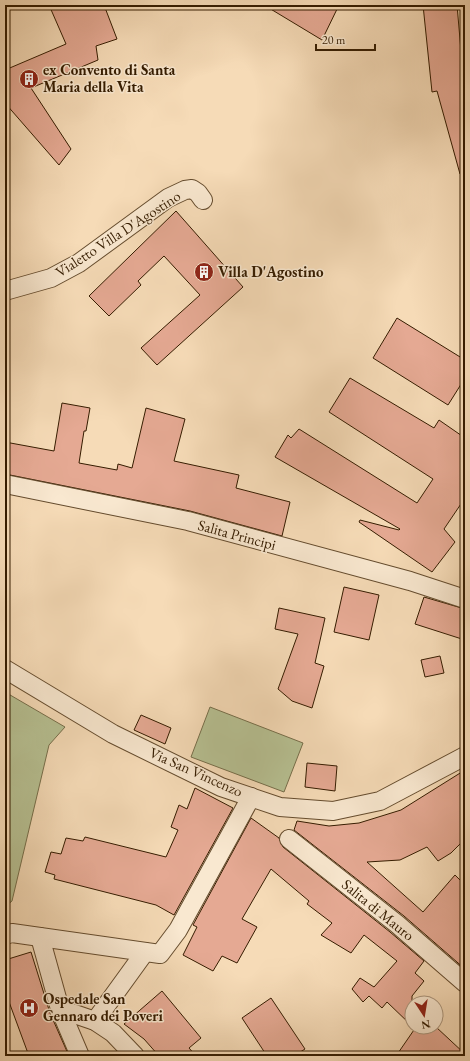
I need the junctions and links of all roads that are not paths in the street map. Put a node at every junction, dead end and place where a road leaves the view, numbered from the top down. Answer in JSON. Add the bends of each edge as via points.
{"nodes":[{"id":1,"x":203,"y":200,"type":"dead end"},
{"id":2,"x":5,"y":291,"type":"edge"},
{"id":3,"x":5,"y":484,"type":"edge"},
{"id":4,"x":465,"y":599,"type":"edge"},
{"id":5,"x":5,"y":669,"type":"edge"},
{"id":6,"x":465,"y":756,"type":"edge"},
{"id":7,"x":251,"y":797,"type":"junction"},
{"id":8,"x":289,"y":839,"type":"dead end"},
{"id":9,"x":5,"y":935,"type":"edge"},
{"id":10,"x":40,"y":937,"type":"junction"},
{"id":11,"x":152,"y":953,"type":"junction"},
{"id":12,"x":465,"y":983,"type":"edge"},
{"id":13,"x":60,"y":1009,"type":"junction"},
{"id":14,"x":95,"y":1021,"type":"junction"},
{"id":15,"x":80,"y":1056,"type":"edge"},
{"id":16,"x":135,"y":1056,"type":"edge"}],
"edges":[{"from":1,"to":2,"type":"street","name":"Vialetto Villa D'Agostino","via":[[195,191],[184,190],[168,198],[79,263],[51,278]]},
{"from":3,"to":4,"type":"street","name":"Salita Principi","via":[[188,522],[410,581]]},
{"from":5,"to":7,"type":"street","name":"Via San Vincenzo","via":[[113,734],[221,787]]},
{"from":6,"to":7,"type":"street","name":"Via San Vincenzo","via":[[380,801],[333,811],[280,807]]},
{"from":7,"to":11,"type":"street","via":[[178,930]]},
{"from":8,"to":12,"type":"street","name":"Salita di Mauro","via":[[397,924]]},
{"from":9,"to":10,"type":"street","via":[[12,933]]},
{"from":10,"to":11,"type":"street"},
{"from":10,"to":13,"type":"street"},
{"from":11,"to":14,"type":"street"},
{"from":13,"to":14,"type":"street"},
{"from":13,"to":15,"type":"street"},
{"from":14,"to":16,"type":"street","via":[[113,1033]]}]}
